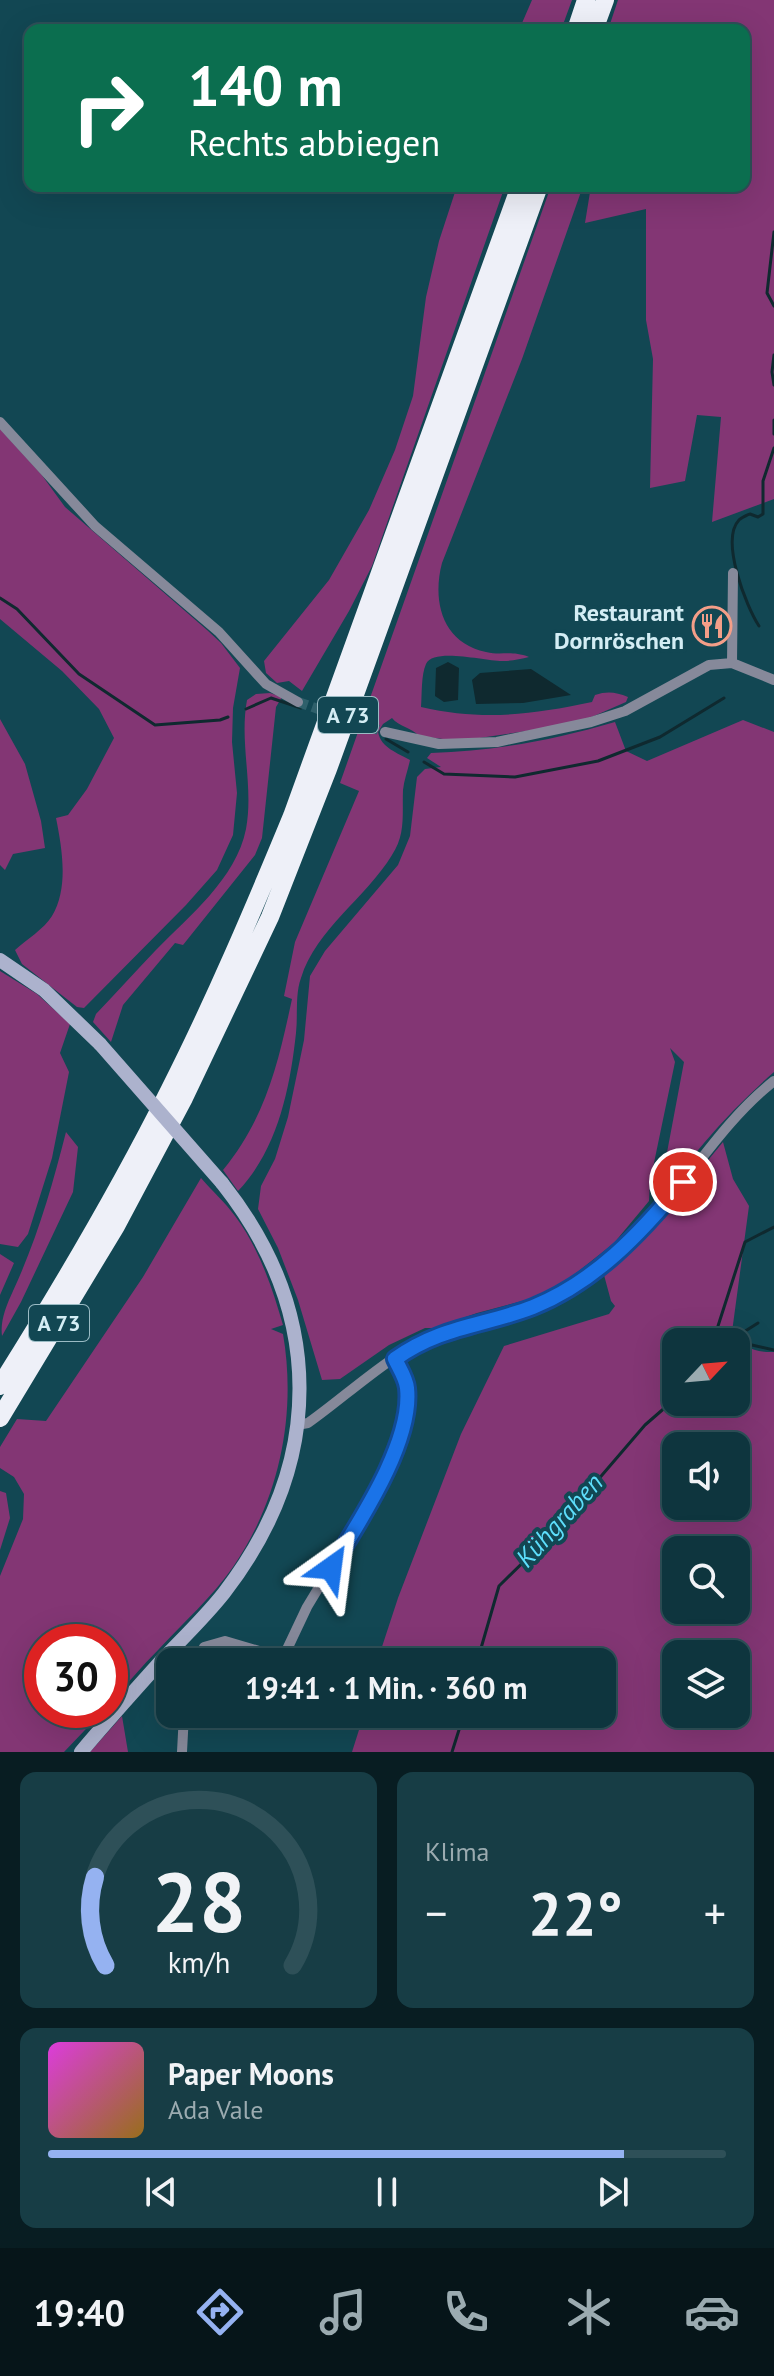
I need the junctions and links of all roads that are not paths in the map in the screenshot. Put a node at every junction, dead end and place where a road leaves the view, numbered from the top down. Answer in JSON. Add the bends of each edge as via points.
{"nodes":[{"id":1,"x":586,"y":0,"type":"edge"},
{"id":2,"x":605,"y":0,"type":"edge"},
{"id":3,"x":578,"y":24,"type":"edge"},
{"id":4,"x":596,"y":24,"type":"edge"},
{"id":5,"x":518,"y":192,"type":"edge"},
{"id":6,"x":537,"y":192,"type":"edge"},
{"id":7,"x":0,"y":422,"type":"edge"},
{"id":8,"x":733,"y":573,"type":"dead end"},
{"id":9,"x":732,"y":663,"type":"junction"},
{"id":10,"x":774,"y":680,"type":"edge"},
{"id":11,"x":298,"y":702,"type":"tunnel mouth"},
{"id":12,"x":385,"y":732,"type":"tunnel mouth"},
{"id":13,"x":0,"y":960,"type":"edge"},
{"id":14,"x":774,"y":1081,"type":"edge"},
{"id":15,"x":395,"y":1359,"type":"junction"},
{"id":16,"x":0,"y":1386,"type":"edge"},
{"id":17,"x":0,"y":1418,"type":"edge"},
{"id":18,"x":297,"y":1425,"type":"junction"},
{"id":19,"x":180,"y":1648,"type":"edge"},
{"id":20,"x":203,"y":1648,"type":"edge"},
{"id":21,"x":242,"y":1648,"type":"edge"},
{"id":22,"x":287,"y":1648,"type":"edge"},
{"id":23,"x":156,"y":1675,"type":"edge"},
{"id":24,"x":183,"y":1728,"type":"edge"},
{"id":25,"x":81,"y":1752,"type":"edge"},
{"id":26,"x":182,"y":1752,"type":"edge"}],
"edges":[{"from":1,"to":3,"type":"highway"},
{"from":2,"to":4,"type":"highway"},
{"from":5,"to":16,"type":"highway","number":"A 73","via":[[292,816],[252,912],[170,1090]]},
{"from":6,"to":17,"type":"highway","number":"A 73","via":[[270,917],[116,1226]]},
{"from":7,"to":11,"type":"street","via":[[95,526],[219,632],[266,684]]},
{"from":8,"to":9,"type":"street"},
{"from":9,"to":10,"type":"street"},
{"from":9,"to":12,"type":"street","via":[[699,669],[625,711],[530,737],[439,744]]},
{"from":13,"to":18,"type":"street","bridge":true,"via":[[44,990],[100,1044],[252,1223],[284,1291],[299,1357]]},
{"from":14,"to":15,"type":"street","via":[[739,1114],[652,1220],[593,1273],[530,1308],[439,1334]]},
{"from":15,"to":18,"type":"street","via":[[308,1423]]},
{"from":15,"to":22,"type":"street","via":[[407,1386],[395,1451]]},
{"from":18,"to":19,"type":"street","via":[[276,1505],[260,1539]]},
{"from":20,"to":21,"type":"street","via":[[219,1641]]},
{"from":23,"to":25,"type":"street"},
{"from":24,"to":26,"type":"street"}]}
